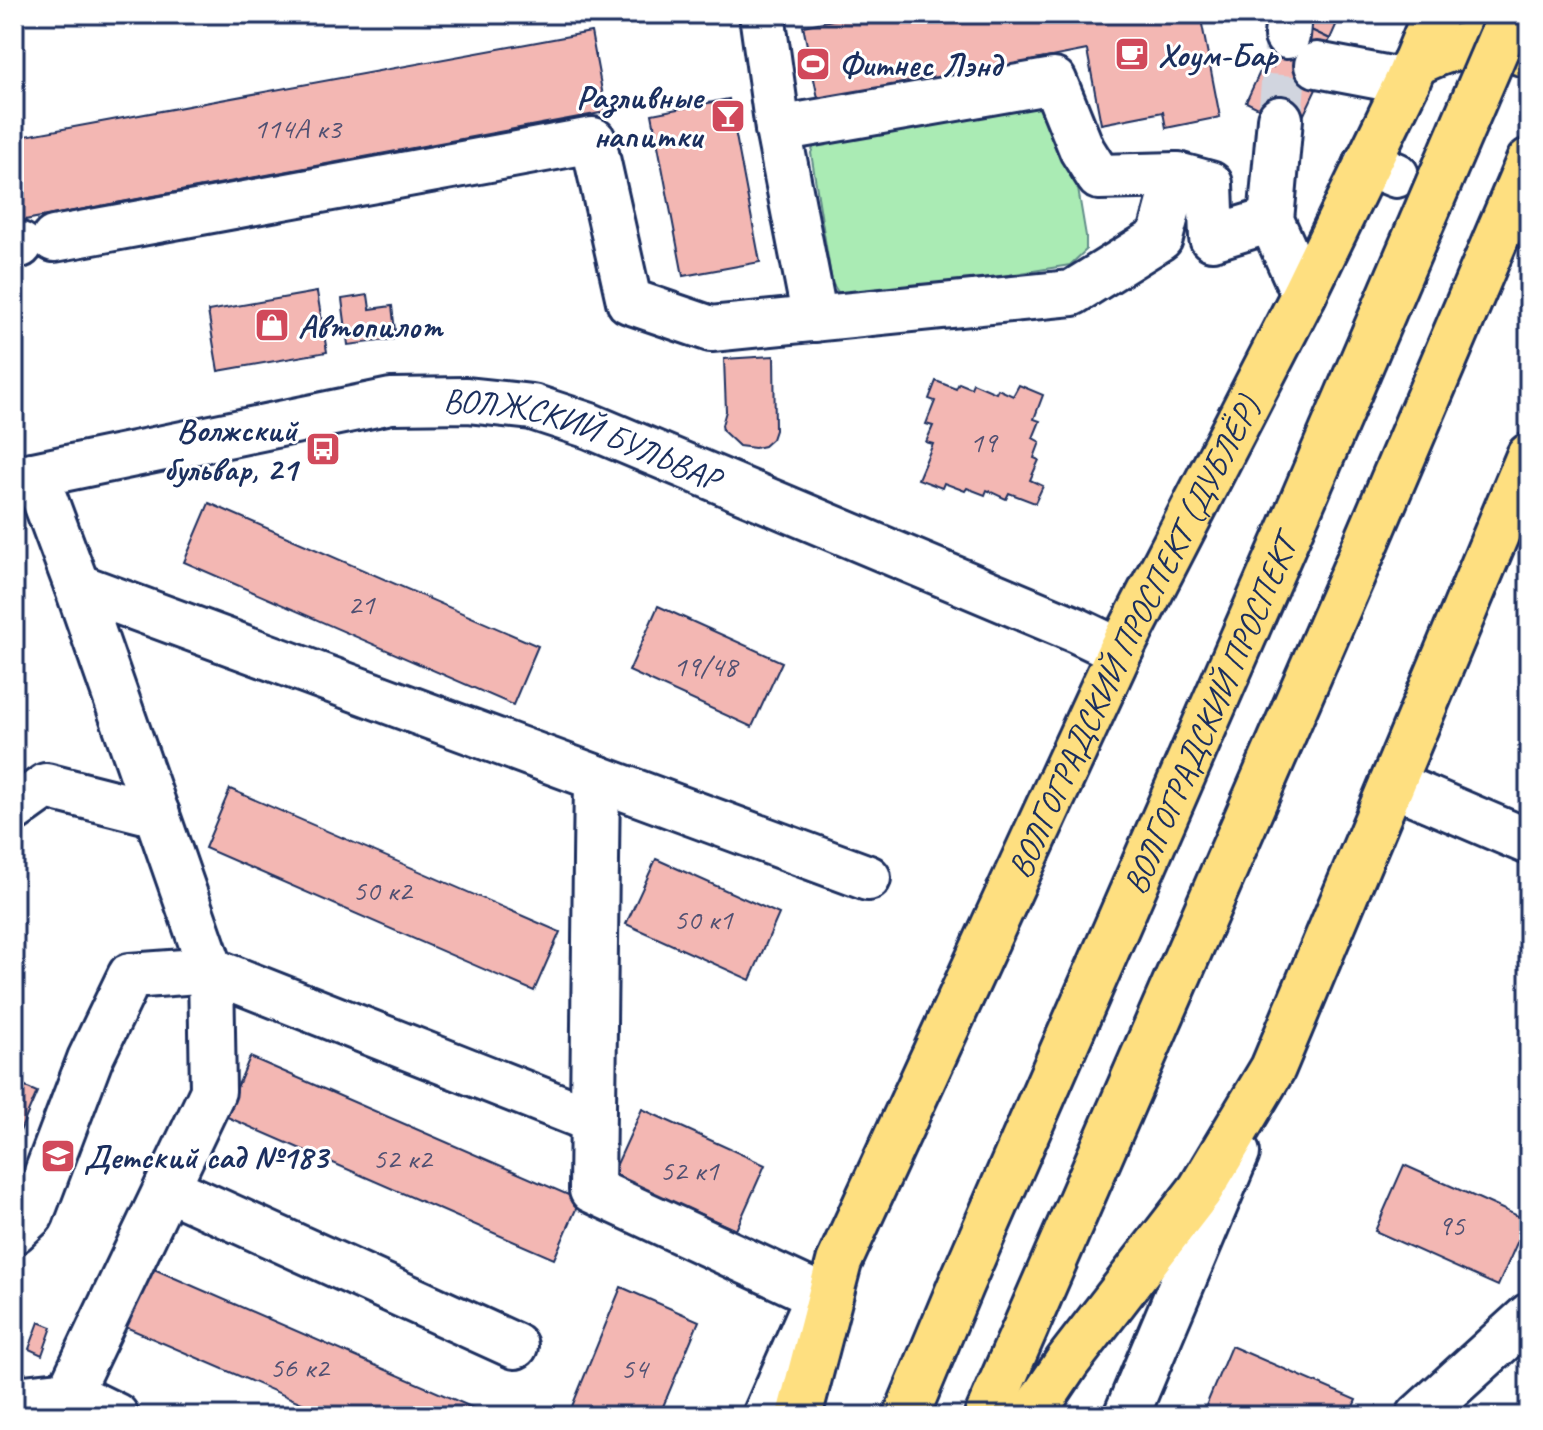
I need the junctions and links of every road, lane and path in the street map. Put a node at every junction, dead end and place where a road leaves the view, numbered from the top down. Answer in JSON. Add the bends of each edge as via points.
{"nodes":[{"id":1,"x":762,"y":14,"type":"edge"},
{"id":2,"x":1435,"y":14,"type":"edge"},
{"id":3,"x":1511,"y":14,"type":"edge"},
{"id":4,"x":1298,"y":38,"type":"edge"},
{"id":5,"x":1529,"y":55,"type":"edge"},
{"id":6,"x":1410,"y":73,"type":"junction"},
{"id":7,"x":1280,"y":119,"type":"tunnel mouth"},
{"id":8,"x":778,"y":129,"type":"junction"},
{"id":9,"x":1529,"y":161,"type":"edge"},
{"id":10,"x":1177,"y":175,"type":"junction"},
{"id":11,"x":1271,"y":220,"type":"junction"},
{"id":12,"x":29,"y":244,"type":"edge"},
{"id":13,"x":1304,"y":294,"type":"junction"},
{"id":14,"x":815,"y":319,"type":"junction"},
{"id":15,"x":1529,"y":456,"type":"edge"},
{"id":16,"x":23,"y":477,"type":"edge"},
{"id":17,"x":77,"y":586,"type":"junction"},
{"id":18,"x":1120,"y":651,"type":"junction"},
{"id":19,"x":597,"y":778,"type":"junction"},
{"id":20,"x":1393,"y":784,"type":"junction"},
{"id":21,"x":14,"y":809,"type":"edge"},
{"id":22,"x":157,"y":814,"type":"junction"},
{"id":23,"x":1529,"y":842,"type":"edge"},
{"id":24,"x":868,"y":878,"type":"dead end"},
{"id":25,"x":211,"y":970,"type":"junction"},
{"id":26,"x":1273,"y":1068,"type":"junction"},
{"id":27,"x":592,"y":1120,"type":"junction"},
{"id":28,"x":167,"y":1188,"type":"junction"},
{"id":29,"x":14,"y":1231,"type":"edge"},
{"id":30,"x":828,"y":1278,"type":"junction"},
{"id":31,"x":1529,"y":1316,"type":"edge"},
{"id":32,"x":515,"y":1346,"type":"dead end"},
{"id":33,"x":69,"y":1393,"type":"junction"},
{"id":34,"x":14,"y":1399,"type":"edge"},
{"id":35,"x":116,"y":1416,"type":"edge"},
{"id":36,"x":765,"y":1416,"type":"edge"},
{"id":37,"x":799,"y":1416,"type":"edge"},
{"id":38,"x":906,"y":1416,"type":"edge"},
{"id":39,"x":987,"y":1416,"type":"edge"},
{"id":40,"x":1031,"y":1416,"type":"edge"},
{"id":41,"x":1126,"y":1416,"type":"edge"},
{"id":42,"x":1419,"y":1416,"type":"edge"}],
"edges":[{"from":1,"to":8,"type":"street"},
{"from":2,"to":6,"type":"main road","name":"ВОЛГОГРАДСКИЙ ПРОСПЕКТ (ДУБЛЁР)"},
{"from":3,"to":38,"type":"main road","name":"ВОЛГОГРАДСКИЙ ПРОСПЕКТ","bridge":true},
{"from":4,"to":6,"type":"street"},
{"from":5,"to":6,"type":"main road","via":[[1473,44],[1445,48]]},
{"from":6,"to":13,"type":"main road","name":"ВОЛГОГРАДСКИЙ ПРОСПЕКТ (ДУБЛЁР)","via":[[1382,169]]},
{"from":7,"to":11,"type":"street"},
{"from":8,"to":10,"type":"street","via":[[1054,81],[1099,177]]},
{"from":8,"to":14,"type":"street"},
{"from":9,"to":39,"type":"main road"},
{"from":10,"to":11,"type":"street","via":[[1210,184],[1212,238]]},
{"from":10,"to":14,"type":"street","via":[[1160,238],[1072,293]]},
{"from":11,"to":13,"type":"street"},
{"from":12,"to":14,"type":"street","via":[[593,140],[629,301],[711,329]]},
{"from":13,"to":18,"type":"main road","name":"ВОЛГОГРАДСКИЙ ПРОСПЕКТ (ДУБЛЁР)"},
{"from":15,"to":20,"type":"main road"},
{"from":16,"to":17,"type":"street","via":[[45,500]]},
{"from":16,"to":18,"type":"street","name":"ВОЛЖСКИЙ БУЛЬВАР","via":[[391,401],[467,400],[532,407],[590,426]]},
{"from":17,"to":19,"type":"street"},
{"from":17,"to":22,"type":"street"},
{"from":18,"to":30,"type":"main road","name":"ВОЛГОГРАДСКИЙ ПРОСПЕКТ (ДУБЛЁР)"},
{"from":19,"to":24,"type":"street"},
{"from":19,"to":27,"type":"street"},
{"from":20,"to":23,"type":"street"},
{"from":20,"to":26,"type":"main road"},
{"from":21,"to":22,"type":"street","via":[[46,786]]},
{"from":22,"to":25,"type":"street"},
{"from":25,"to":27,"type":"street"},
{"from":25,"to":28,"type":"street","via":[[213,1091]]},
{"from":25,"to":29,"type":"street","via":[[130,976],[90,1059],[31,1215]]},
{"from":26,"to":40,"type":"main road","via":[[1200,1190]]},
{"from":26,"to":41,"type":"street"},
{"from":27,"to":30,"type":"street","via":[[592,1190]]},
{"from":28,"to":32,"type":"street"},
{"from":28,"to":33,"type":"street"},
{"from":30,"to":36,"type":"street","name":"ВОЛГОГРАДСКИЙ ПРОСПЕКТ (ДУБЛЁР)"},
{"from":30,"to":37,"type":"main road","name":"ВОЛГОГРАДСКИЙ ПРОСПЕКТ (ДУБЛЁР)"},
{"from":31,"to":42,"type":"street"},
{"from":33,"to":34,"type":"street"},
{"from":33,"to":35,"type":"street"}]}
